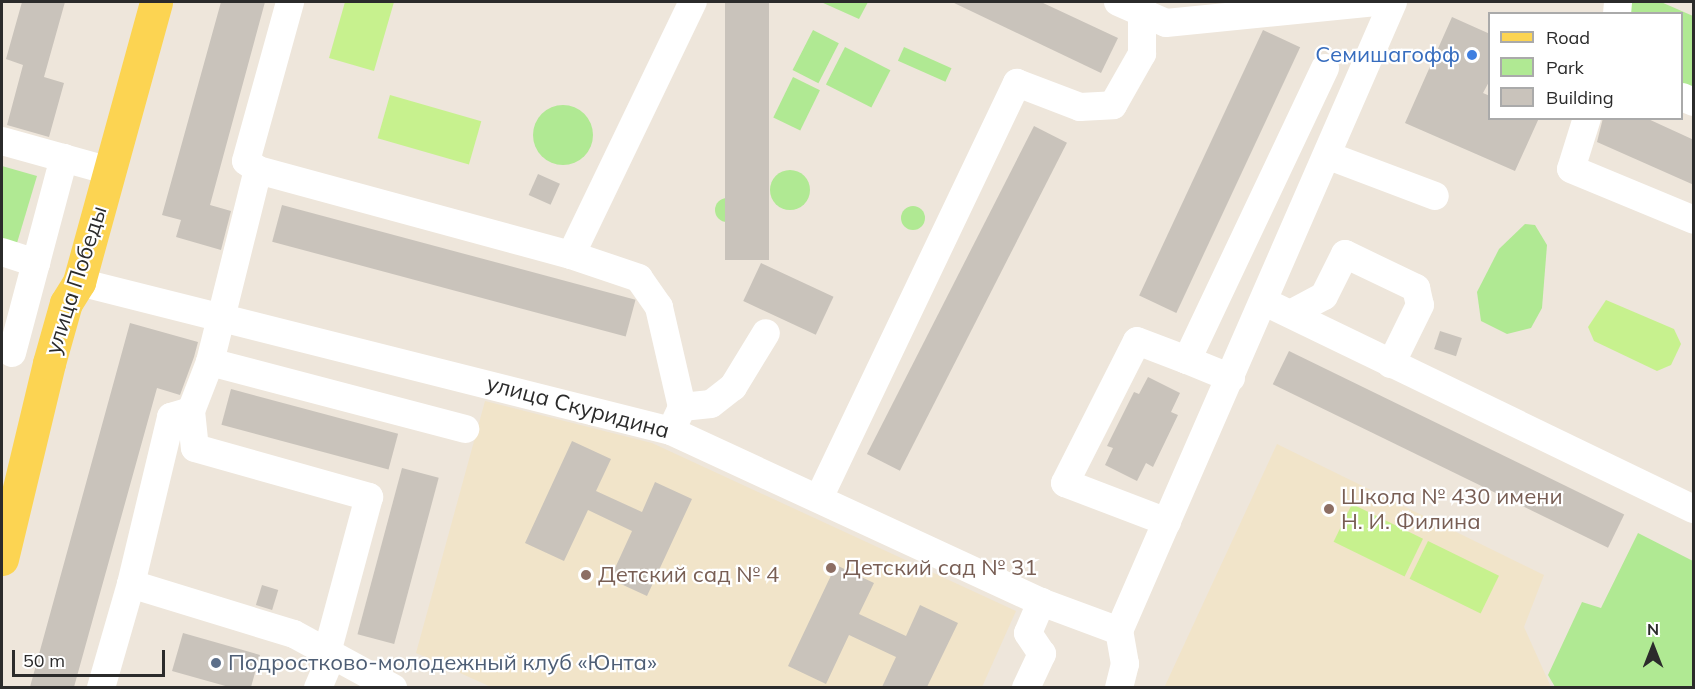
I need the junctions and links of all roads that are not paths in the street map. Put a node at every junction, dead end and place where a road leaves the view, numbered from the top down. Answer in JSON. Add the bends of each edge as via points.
{"nodes":[{"id":1,"x":156,"y":2,"type":"edge"},
{"id":2,"x":290,"y":2,"type":"edge"},
{"id":3,"x":693,"y":2,"type":"edge"},
{"id":4,"x":1118,"y":2,"type":"edge"},
{"id":5,"x":1376,"y":2,"type":"edge"},
{"id":6,"x":1393,"y":2,"type":"edge"},
{"id":7,"x":1144,"y":8,"type":"edge"},
{"id":8,"x":1325,"y":68,"type":"dead end"},
{"id":9,"x":1586,"y":120,"type":"edge"},
{"id":10,"x":2,"y":141,"type":"edge"},
{"id":11,"x":1329,"y":156,"type":"junction"},
{"id":12,"x":64,"y":158,"type":"junction"},
{"id":13,"x":258,"y":170,"type":"junction"},
{"id":14,"x":110,"y":171,"type":"junction"},
{"id":15,"x":1435,"y":196,"type":"dead end"},
{"id":16,"x":1694,"y":220,"type":"edge"},
{"id":17,"x":2,"y":252,"type":"edge"},
{"id":18,"x":570,"y":255,"type":"junction"},
{"id":19,"x":36,"y":263,"type":"junction"},
{"id":20,"x":79,"y":282,"type":"junction"},
{"id":21,"x":1265,"y":302,"type":"junction"},
{"id":22,"x":1292,"y":313,"type":"junction"},
{"id":23,"x":220,"y":317,"type":"junction"},
{"id":24,"x":766,"y":333,"type":"dead end"},
{"id":25,"x":313,"y":340,"type":"junction"},
{"id":26,"x":7,"y":351,"type":"edge"},
{"id":27,"x":1187,"y":360,"type":"junction"},
{"id":28,"x":210,"y":362,"type":"junction"},
{"id":29,"x":50,"y":363,"type":"junction"},
{"id":30,"x":1391,"y":364,"type":"junction"},
{"id":31,"x":1231,"y":378,"type":"junction"},
{"id":32,"x":300,"y":385,"type":"junction"},
{"id":33,"x":191,"y":411,"type":"junction"},
{"id":34,"x":677,"y":419,"type":"junction"},
{"id":35,"x":465,"y":429,"type":"dead end"},
{"id":36,"x":819,"y":498,"type":"junction"},
{"id":37,"x":1694,"y":509,"type":"edge"},
{"id":38,"x":1167,"y":522,"type":"junction"},
{"id":39,"x":2,"y":560,"type":"edge"},
{"id":40,"x":131,"y":584,"type":"junction"},
{"id":41,"x":1041,"y":602,"type":"junction"},
{"id":42,"x":1119,"y":631,"type":"junction"},
{"id":43,"x":329,"y":656,"type":"junction"},
{"id":44,"x":101,"y":687,"type":"edge"},
{"id":45,"x":318,"y":687,"type":"edge"},
{"id":46,"x":393,"y":687,"type":"edge"},
{"id":47,"x":1026,"y":687,"type":"edge"},
{"id":48,"x":1119,"y":687,"type":"edge"}],
"edges":[{"from":1,"to":14,"type":"main road","name":"улица Победы"},
{"from":2,"to":13,"type":"street","via":[[246,161]]},
{"from":3,"to":18,"type":"street"},
{"from":4,"to":7,"type":"street"},
{"from":5,"to":7,"type":"street","via":[[1166,23]]},
{"from":6,"to":11,"type":"street"},
{"from":7,"to":36,"type":"street","via":[[1142,54],[1113,105],[1080,107],[1017,83]]},
{"from":8,"to":27,"type":"street"},
{"from":9,"to":16,"type":"street","via":[[1571,169]]},
{"from":10,"to":12,"type":"street"},
{"from":11,"to":15,"type":"street"},
{"from":11,"to":21,"type":"street"},
{"from":12,"to":14,"type":"street"},
{"from":12,"to":19,"type":"street"},
{"from":13,"to":18,"type":"street"},
{"from":13,"to":23,"type":"street"},
{"from":14,"to":20,"type":"main road","name":"улица Победы"},
{"from":17,"to":19,"type":"street"},
{"from":18,"to":34,"type":"street","via":[[639,278],[659,307]]},
{"from":19,"to":26,"type":"street"},
{"from":20,"to":23,"type":"street","name":"улица Скуридина"},
{"from":20,"to":29,"type":"main road","name":"улица Победы","via":[[66,303]]},
{"from":21,"to":22,"type":"street"},
{"from":21,"to":31,"type":"street"},
{"from":22,"to":30,"type":"street"},
{"from":22,"to":30,"type":"street","via":[[1324,296],[1345,254],[1389,265],[1416,288],[1420,305]]},
{"from":23,"to":25,"type":"street","name":"улица Скуридина"},
{"from":23,"to":28,"type":"street"},
{"from":24,"to":34,"type":"street","via":[[733,387],[711,404]]},
{"from":25,"to":32,"type":"street"},
{"from":25,"to":34,"type":"street","name":"улица Скуридина"},
{"from":26,"to":29,"type":"street"},
{"from":27,"to":31,"type":"street"},
{"from":27,"to":38,"type":"street","via":[[1137,341],[1065,483]]},
{"from":28,"to":32,"type":"street"},
{"from":28,"to":33,"type":"street"},
{"from":29,"to":39,"type":"main road","name":"улица Победы"},
{"from":30,"to":37,"type":"street"},
{"from":31,"to":38,"type":"street"},
{"from":32,"to":35,"type":"street"},
{"from":33,"to":40,"type":"street","via":[[171,417]]},
{"from":33,"to":43,"type":"street","via":[[195,448],[369,497]]},
{"from":34,"to":36,"type":"street","name":"улица Скуридина"},
{"from":36,"to":41,"type":"street","name":"улица Скуридина"},
{"from":38,"to":42,"type":"street"},
{"from":40,"to":43,"type":"street","via":[[294,634]]},
{"from":40,"to":44,"type":"street"},
{"from":41,"to":42,"type":"street","name":"улица Скуридина"},
{"from":41,"to":47,"type":"street","via":[[1019,630],[1042,654]]},
{"from":42,"to":48,"type":"street","via":[[1125,664]]},
{"from":43,"to":45,"type":"street"},
{"from":43,"to":46,"type":"street"}]}
